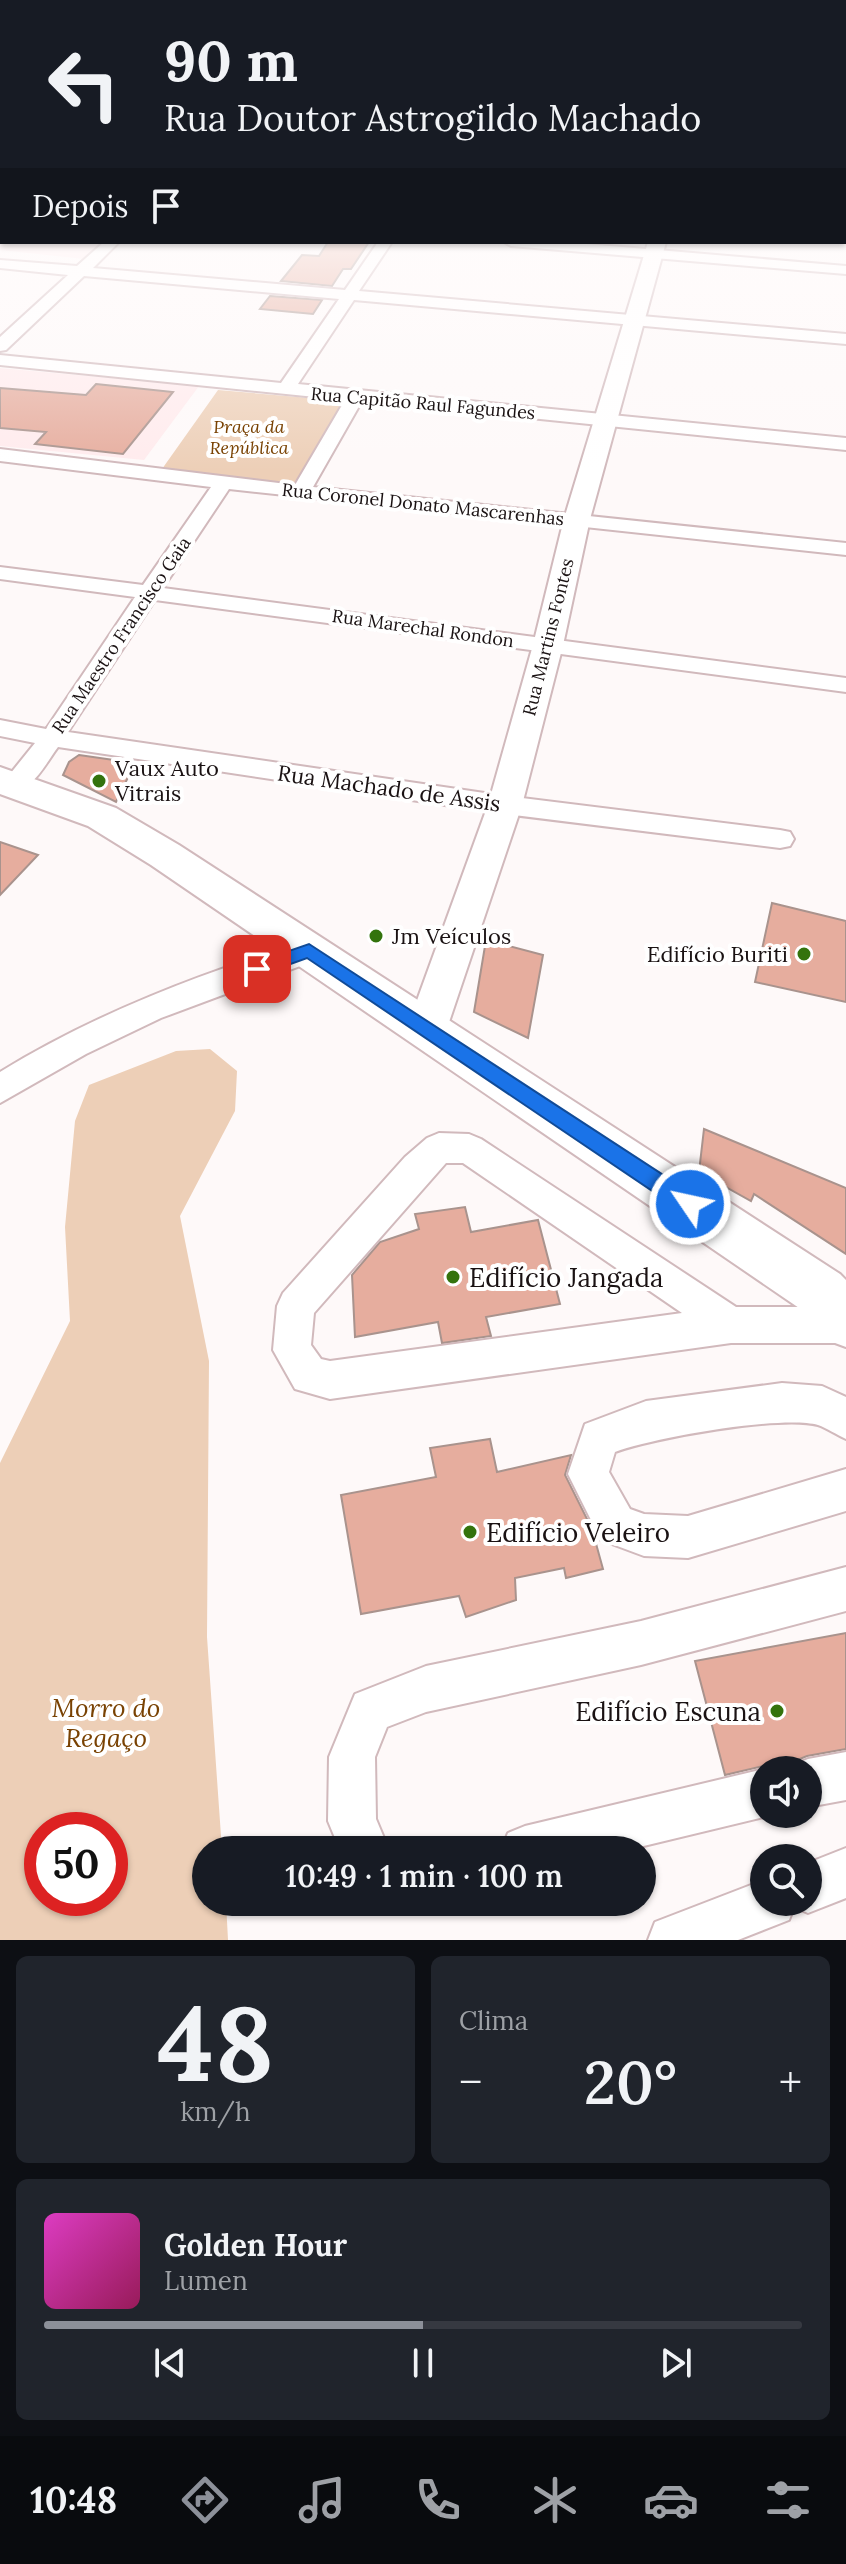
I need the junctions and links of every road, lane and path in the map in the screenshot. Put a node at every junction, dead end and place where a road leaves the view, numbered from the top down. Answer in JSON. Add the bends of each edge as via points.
{"nodes":[{"id":1,"x":58,"y":291,"type":"edge"},
{"id":2,"x":307,"y":291,"type":"edge"},
{"id":3,"x":352,"y":291,"type":"edge"},
{"id":4,"x":643,"y":291,"type":"edge"},
{"id":5,"x":350,"y":294,"type":"junction"},
{"id":6,"x":634,"y":318,"type":"junction"},
{"id":7,"x":846,"y":339,"type":"edge"},
{"id":8,"x":0,"y":346,"type":"edge"},
{"id":9,"x":0,"y":360,"type":"edge"},
{"id":10,"x":285,"y":390,"type":"junction"},
{"id":11,"x":355,"y":398,"type":"junction"},
{"id":12,"x":604,"y":420,"type":"junction"},
{"id":13,"x":846,"y":444,"type":"edge"},
{"id":14,"x":0,"y":455,"type":"edge"},
{"id":15,"x":223,"y":483,"type":"junction"},
{"id":16,"x":301,"y":492,"type":"junction"},
{"id":17,"x":577,"y":519,"type":"junction"},
{"id":18,"x":846,"y":549,"type":"edge"},
{"id":19,"x":0,"y":573,"type":"edge"},
{"id":20,"x":151,"y":592,"type":"junction"},
{"id":21,"x":548,"y":645,"type":"junction"},
{"id":22,"x":846,"y":685,"type":"edge"},
{"id":23,"x":0,"y":728,"type":"edge"},
{"id":24,"x":52,"y":738,"type":"junction"},
{"id":25,"x":8,"y":782,"type":"edge"},
{"id":26,"x":505,"y":805,"type":"junction"},
{"id":27,"x":780,"y":839,"type":"dead end"},
{"id":28,"x":309,"y":951,"type":"junction"},
{"id":29,"x":427,"y":1028,"type":"junction"},
{"id":30,"x":0,"y":1089,"type":"edge"},
{"id":31,"x":840,"y":1309,"type":"edge"},
{"id":32,"x":731,"y":1325,"type":"junction"},
{"id":33,"x":846,"y":1419,"type":"edge"},
{"id":34,"x":846,"y":1490,"type":"edge"},
{"id":35,"x":846,"y":1589,"type":"edge"},
{"id":36,"x":846,"y":1776,"type":"edge"},
{"id":37,"x":822,"y":1780,"type":"edge"},
{"id":38,"x":750,"y":1796,"type":"edge"},
{"id":39,"x":359,"y":1836,"type":"edge"},
{"id":40,"x":584,"y":1836,"type":"edge"},
{"id":41,"x":846,"y":1873,"type":"edge"},
{"id":42,"x":822,"y":1882,"type":"edge"},
{"id":43,"x":750,"y":1910,"type":"edge"},
{"id":44,"x":673,"y":1940,"type":"edge"}],
"edges":[{"from":1,"to":8,"type":"street"},
{"from":2,"to":5,"type":"street"},
{"from":3,"to":5,"type":"street"},
{"from":4,"to":6,"type":"street","name":"Rua Martins Fontes"},
{"from":5,"to":6,"type":"street"},
{"from":5,"to":10,"type":"street"},
{"from":6,"to":7,"type":"street"},
{"from":6,"to":12,"type":"street","name":"Rua Martins Fontes"},
{"from":9,"to":10,"type":"street","name":"Rua Capitão Raul Fagundes"},
{"from":10,"to":11,"type":"street","name":"Rua Capitão Raul Fagundes"},
{"from":11,"to":12,"type":"street","name":"Rua Capitão Raul Fagundes"},
{"from":11,"to":16,"type":"street"},
{"from":12,"to":13,"type":"street","name":"Rua Capitão Raul Fagundes"},
{"from":12,"to":17,"type":"street","name":"Rua Martins Fontes"},
{"from":14,"to":15,"type":"street","name":"Rua Coronel Donato Mascarenhas"},
{"from":15,"to":16,"type":"street","name":"Rua Coronel Donato Mascarenhas"},
{"from":15,"to":20,"type":"street","name":"Rua Maestro Francisco Gaia"},
{"from":16,"to":17,"type":"street","name":"Rua Coronel Donato Mascarenhas"},
{"from":17,"to":18,"type":"street","name":"Rua Coronel Donato Mascarenhas"},
{"from":17,"to":21,"type":"street","name":"Rua Martins Fontes"},
{"from":19,"to":20,"type":"street","name":"Rua Marechal Rondon"},
{"from":20,"to":21,"type":"street","name":"Rua Marechal Rondon"},
{"from":20,"to":24,"type":"street","name":"Rua Maestro Francisco Gaia"},
{"from":21,"to":22,"type":"street","name":"Rua Marechal Rondon"},
{"from":21,"to":26,"type":"street","name":"Rua Martins Fontes"},
{"from":23,"to":24,"type":"street","name":"Rua Machado de Assis"},
{"from":24,"to":25,"type":"street","name":"Rua Maestro Francisco Gaia"},
{"from":24,"to":26,"type":"street","name":"Rua Machado de Assis"},
{"from":25,"to":28,"type":"main road","via":[[102,817]]},
{"from":26,"to":27,"type":"street","name":"Rua Machado de Assis"},
{"from":26,"to":29,"type":"street","name":"Rua Martins Fontes"},
{"from":28,"to":29,"type":"main road"},
{"from":28,"to":30,"type":"street","via":[[129,1015]]},
{"from":29,"to":31,"type":"main road"},
{"from":31,"to":32,"type":"street"},
{"from":32,"to":32,"type":"street","via":[[330,1380],[309,1375],[292,1350],[296,1306],[439,1148],[469,1149]]},
{"from":33,"to":34,"type":"street","via":[[822,1406],[782,1403],[646,1421],[599,1438],[588,1474],[616,1525],[644,1535],[688,1537]]},
{"from":35,"to":39,"type":"street","via":[[641,1643],[426,1689],[371,1710],[352,1757],[352,1821]]},
{"from":36,"to":37,"type":"street"},
{"from":38,"to":40,"type":"street"},
{"from":41,"to":42,"type":"street"},
{"from":43,"to":44,"type":"street"}]}
